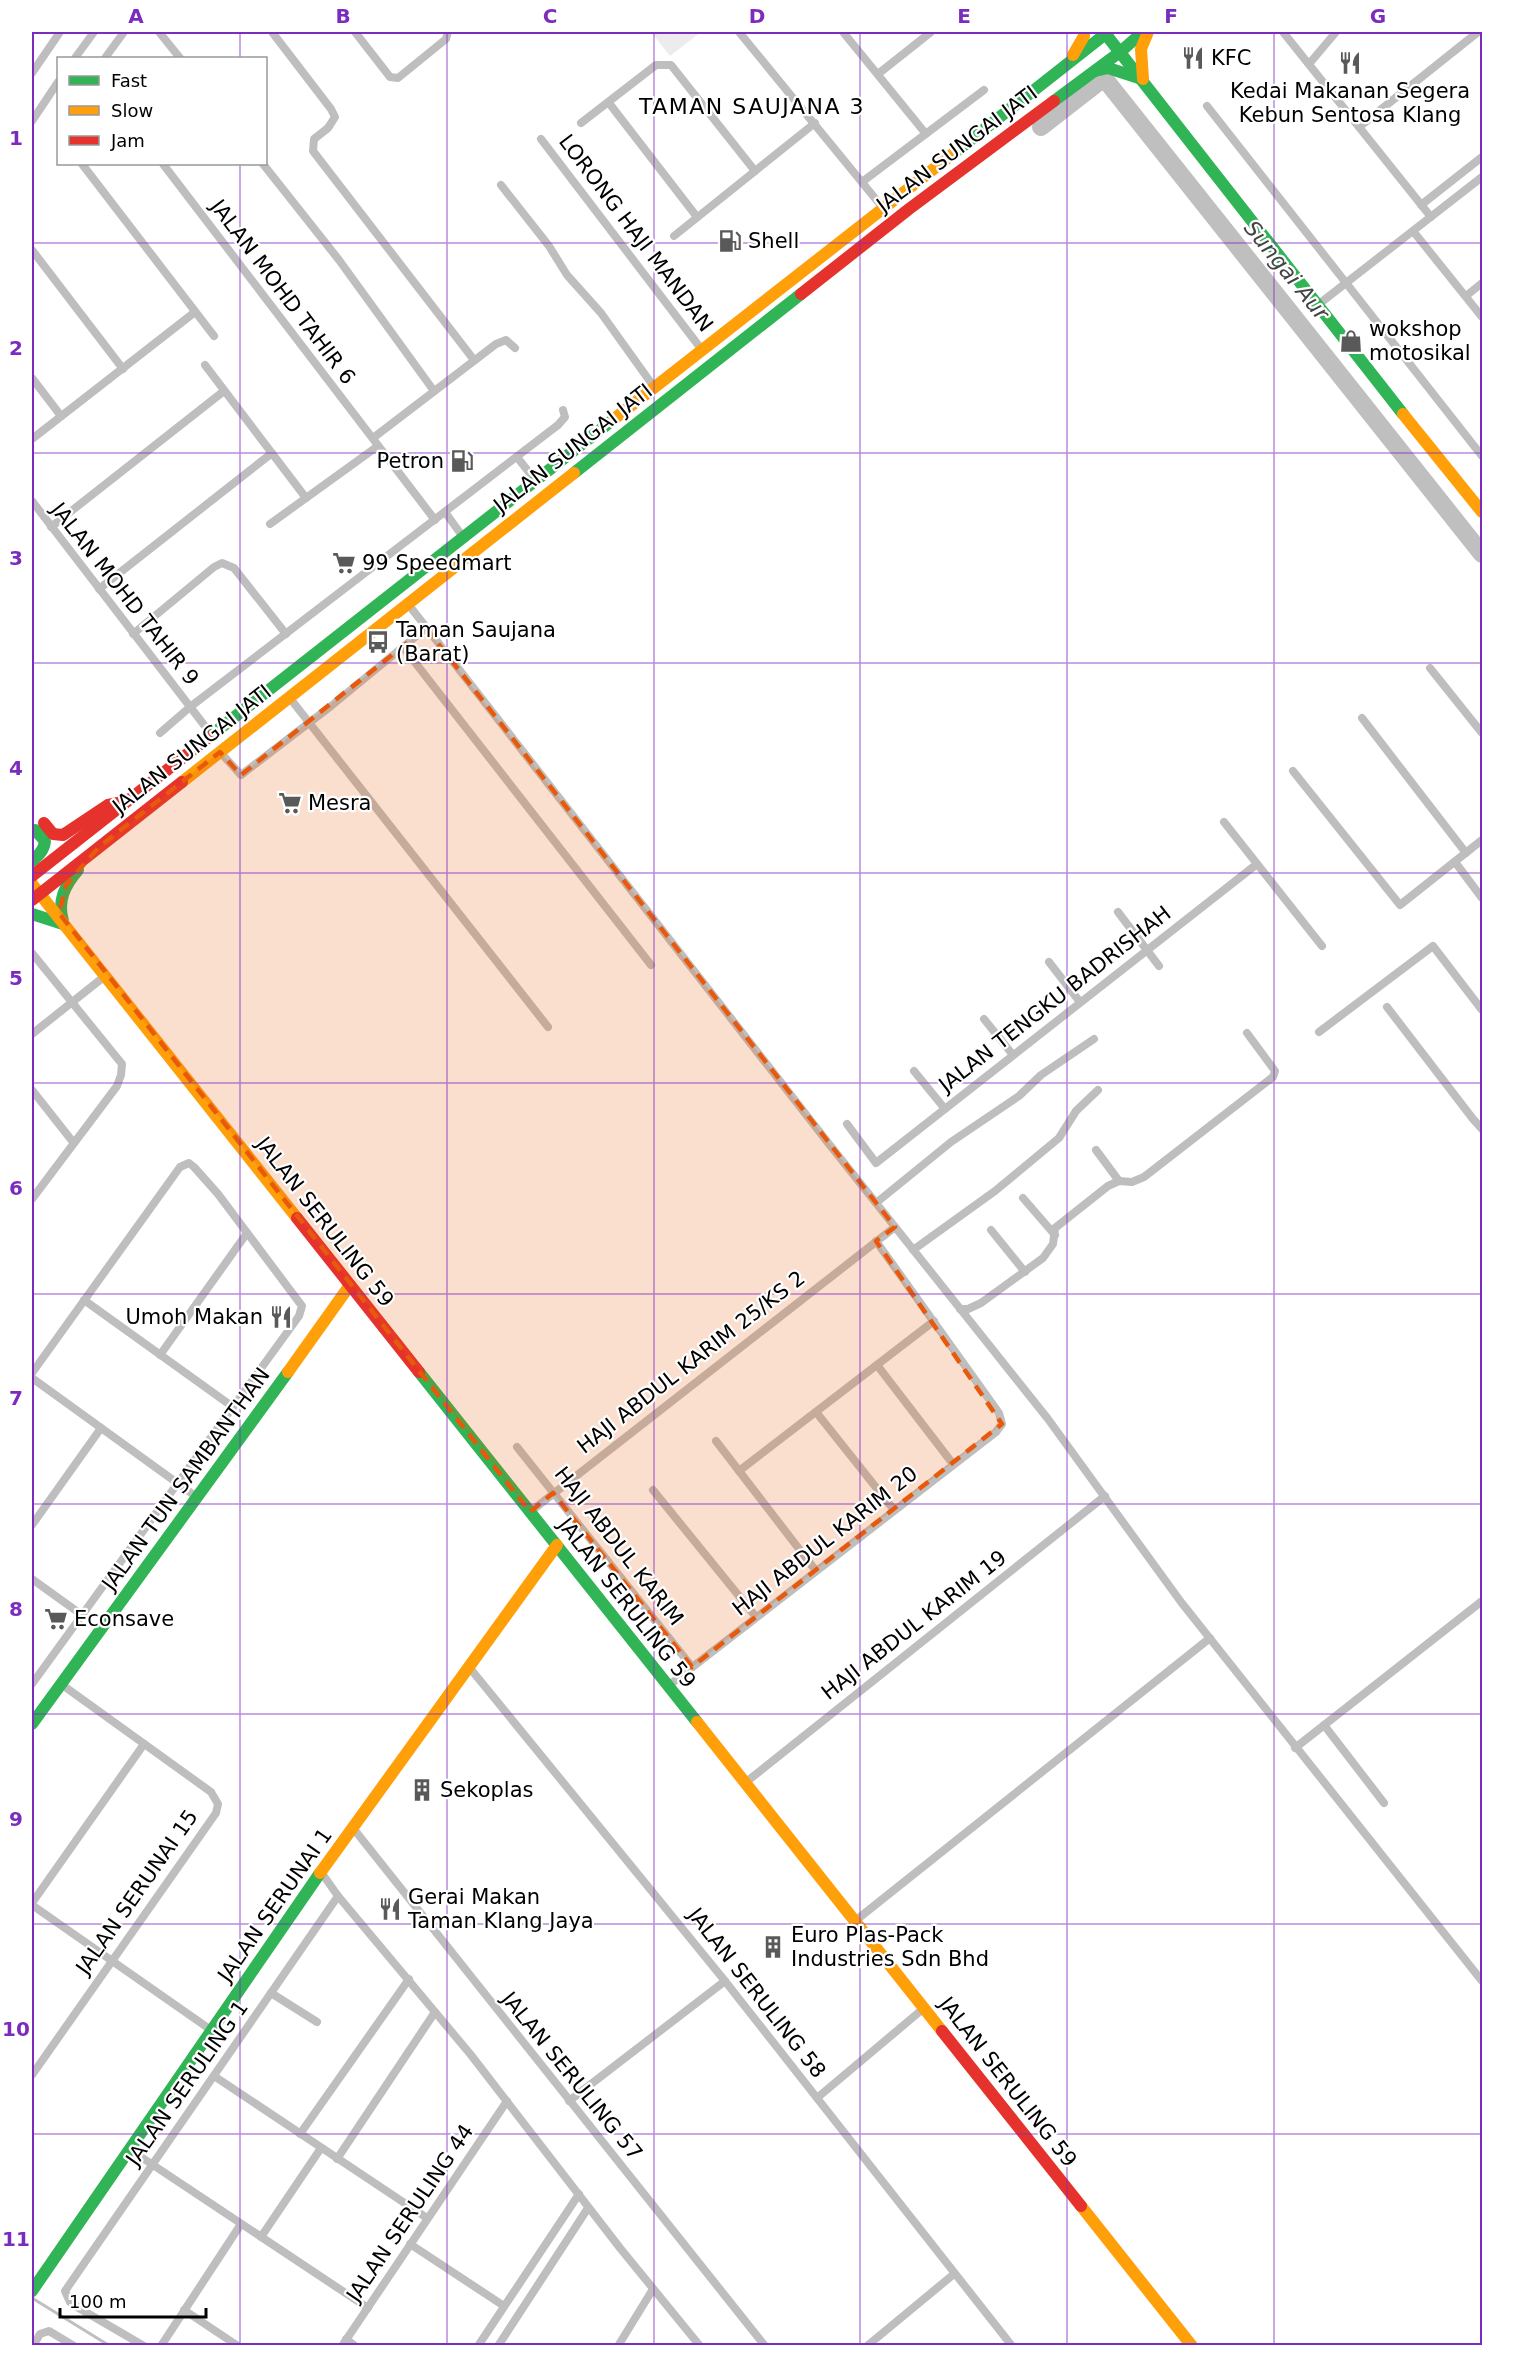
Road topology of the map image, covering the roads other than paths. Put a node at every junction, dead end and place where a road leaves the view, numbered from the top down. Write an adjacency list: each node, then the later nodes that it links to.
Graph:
1 (60, 32): 25 (street)
2 (94, 32): 19 (street)
3 (124, 32): 20 (street)
4 (159, 32): 21 (street)
5 (272, 32): 62 (street)
6 (355, 32): 17 (street)
7 (739, 32): 34 (street)
8 (843, 32): 26 (street)
9 (931, 32): 26 (street)
10 (1084, 32): 22 (main road)
11 (1106, 32): 18 (main road); 22 (main road, JALAN SUNGAI JATI)
12 (1143, 32): 18 (main road, JALAN SUNGAI JATI)
13 (1148, 32): 27 (main road)
14 (1283, 32): 23 (street)
15 (1336, 32): 23 (street)
16 (1478, 32): 35 (street)
17 (447, 35)
18 (1120, 52): 24 (main road, JALAN SUNGAI JATI); 27 (main road)
19 (76, 57)
20 (106, 57)
21 (179, 57)
22 (1070, 62): 47 (main road, JALAN SUNGAI JATI)
23 (1309, 64): 35 (street)
24 (1094, 71): 27 (main road); 86 (main road, JALAN SUNGAI JATI)
25 (32, 73)
26 (878, 74): 36 (street)
27 (1143, 80): 56 (main road)
28 (57, 84): 32 (street)
29 (984, 90): 36 (street)
30 (609, 103): 33 (street); 42 (street); 48 (street)
31 (1207, 106): 53 (street)
32 (32, 121)
33 (581, 123)
34 (815, 123): 42 (street); 44 (street)
35 (1359, 127): 46 (street)
36 (926, 134): 44 (street)
37 (542, 139): 61 (street, LORONG HAJI MANDAN)
38 (1482, 158): 46 (street)
39 (83, 165): 57 (street)
40 (164, 165): 72 (street, JALAN MOHD TAHIR 6)
41 (263, 165): 68 (street)
42 (755, 171): 48 (street)
43 (1482, 177): 49 (street)
44 (862, 182): 47 (street)
45 (501, 185): 66 (street)
46 (1421, 205): 49 (street)
47 (883, 208): 61 (main road, JALAN SUNGAI JATI)
48 (697, 217): 51 (street)
49 (1431, 217): 50 (street)
50 (1413, 231): 53 (street); 55 (street)
51 (674, 236)
52 (32, 250): 64 (street)
53 (1347, 283): 56 (street); 74 (street)
54 (1482, 283): 55 (street)
55 (1466, 296): 58 (street)
56 (1319, 304): 80 (main road)
57 (195, 312): 59 (street); 64 (street)
58 (1482, 317)
59 (214, 336)
60 (515, 348): 62 (street)
61 (702, 350): 66 (main road, JALAN SUNGAI JATI)
62 (474, 360): 68 (street)
63 (205, 365): 67 (street)
64 (123, 369): 70 (street)
65 (32, 378): 70 (street)
66 (654, 387): 76 (main road, JALAN SUNGAI JATI)
67 (224, 391): 73 (street); 83 (street)
68 (434, 391): 72 (street)
69 (563, 410): 75 (street)
70 (61, 416): 71 (street)
71 (32, 439)
72 (375, 442): 77 (street); 81 (street, JALAN MOHD TAHIR 6)
73 (272, 453): 77 (street); 85 (street)
74 (1482, 456)
75 (517, 457): 76 (street); 79 (street)
76 (536, 480): 84 (main road, JALAN SUNGAI JATI)
77 (306, 498): 82 (street)
78 (32, 501): 83 (street, JALAN MOHD TAHIR 9)
79 (445, 512): 81 (street); 84 (street)
80 (1482, 512)
81 (435, 520): 89 (street)
82 (270, 524)
83 (51, 527): 85 (street, JALAN MOHD TAHIR 9)
84 (463, 537): 98 (main road, JALAN SUNGAI JATI)
85 (99, 589): 88 (street, JALAN MOHD TAHIR 9)
86 (408, 604): 87 (street); 92 (main road, JALAN SUNGAI JATI)
87 (426, 628): 90 (street); 144 (street)
88 (133, 634): 89 (street); 93 (street, JALAN MOHD TAHIR 9)
89 (286, 634): 93 (street)
90 (403, 647): 95 (street); 119 (street)
91 (1430, 668): 97 (street)
92 (289, 698): 95 (street); 99 (main road, JALAN SUNGAI JATI)
93 (190, 708): 96 (street); 98 (street, JALAN MOHD TAHIR 9)
94 (1362, 718): 105 (street)
95 (308, 722): 99 (street); 127 (street)
96 (160, 733)
97 (1482, 733)
98 (211, 734): 101 (main road, JALAN SUNGAI JATI)
99 (220, 752): 104 (main road, JALAN SUNGAI JATI)
100 (1293, 771): 107 (street)
101 (126, 801): 106 (main road); 109 (main road, JALAN SUNGAI JATI)
102 (1224, 822): 108 (street)
103 (1482, 840): 105 (street)
104 (99, 847): 110 (main road, JALAN SUNGAI JATI); 114 (main road)
105 (1466, 853): 107 (street)
106 (32, 861)
107 (1455, 862): 111 (street)
108 (1257, 864): 115 (street); 116 (street, JALAN TENGKU BADRISHAH)
109 (32, 876)
110 (34, 893): 114 (main road, JALAN SERULING 59)
111 (1482, 898)
112 (1118, 912): 116 (street)
113 (32, 914): 114 (main road)
114 (64, 925): 121 (main road, JALAN SERULING 59)
115 (1322, 946)
116 (1147, 950): 120 (street); 122 (street, JALAN TENGKU BADRISHAH)
117 (32, 954): 123 (street)
118 (1049, 962): 122 (street)
119 (651, 965)
120 (1159, 966)
121 (105, 976): 123 (street); 152 (main road, JALAN SERULING 59)
122 (1080, 1002): 132 (street, JALAN TENGKU BADRISHAH)
123 (72, 1003): 129 (street); 139 (street)
124 (1387, 1007): 138 (street)
125 (1482, 1010): 128 (street)
126 (984, 1019): 132 (street)
127 (548, 1027)
128 (1319, 1032)
129 (32, 1034)
130 (1247, 1034): 141 (street)
131 (1094, 1040): 144 (street)
132 (1013, 1055): 136 (street, JALAN TENGKU BADRISHAH)
133 (914, 1071): 136 (street)
134 (32, 1090): 139 (street)
135 (1098, 1090): 150 (street)
136 (945, 1108): 137 (street, JALAN TENGKU BADRISHAH)
137 (847, 1124)
138 (1482, 1129)
139 (73, 1142): 142 (street)
140 (1096, 1150): 141 (street)
141 (1119, 1181): 148 (street)
142 (33, 1195)
143 (1023, 1198): 148 (street)
144 (876, 1203): 145 (street)
145 (894, 1227): 149 (street, HAJI ABDUL KARIM 25/KS 2); 150 (street)
146 (991, 1230): 151 (street)
147 (248, 1233): 153 (street); 156 (street); 160 (street)
148 (1055, 1235): 151 (street)
149 (876, 1241): 155 (street); 169 (street, HAJI ABDUL KARIM 25/KS 2)
150 (913, 1250): 154 (street)
151 (1025, 1272): 154 (street)
152 (350, 1285): 167 (main road, JALAN TUN SAMBANTHAN); 172 (main road, JALAN SERULING 59)
153 (84, 1300): 156 (street); 158 (street)
154 (960, 1309): 170 (street)
155 (934, 1321): 157 (street); 165 (street, HAJI ABDUL KARIM 20)
156 (160, 1355): 160 (street)
157 (877, 1365): 161 (street); 165 (street)
158 (32, 1373)
159 (32, 1378): 162 (street)
160 (233, 1407): 167 (street)
161 (816, 1412): 166 (street); 171 (street)
162 (101, 1428): 167 (street); 173 (street)
163 (716, 1442): 166 (street)
164 (517, 1447): 169 (street, HAJI ABDUL KARIM)
165 (953, 1464): 171 (street, HAJI ABDUL KARIM 20)
166 (739, 1471): 175 (street)
167 (187, 1490): 178 (street); 184 (main road, JALAN TUN SAMBANTHAN)
168 (653, 1490): 179 (street)
169 (553, 1493): 172 (street, HAJI ABDUL KARIM 25/KS 2); 182 (street, HAJI ABDUL KARIM)
170 (1105, 1496): 180 (street); 190 (street, HAJI ABDUL KARIM 19)
171 (894, 1510): 175 (street, HAJI ABDUL KARIM 20)
172 (530, 1512): 174 (main road, JALAN SERULING 59)
173 (32, 1525)
174 (557, 1545): 181 (main road, JALAN SERUNAI 1); 185 (main road, JALAN SERULING 59)
175 (816, 1571): 179 (street, HAJI ABDUL KARIM 20)
176 (32, 1579): 178 (street)
177 (1482, 1602): 187 (street)
178 (82, 1615): 183 (street)
179 (756, 1617): 182 (street, HAJI ABDUL KARIM 20)
180 (1210, 1638): 189 (street); 196 (street)
181 (469, 1667): 192 (main road, JALAN SERUNAI 1); 199 (street, JALAN SERULING 58)
182 (692, 1667): 185 (street, HAJI ABDUL KARIM 20)
183 (32, 1684)
184 (61, 1684): 186 (main road, JALAN TUN SAMBANTHAN); 188 (street, JALAN SERUNAI 15)
185 (668, 1686): 190 (main road, JALAN SERULING 59)
186 (32, 1724)
187 (1324, 1725): 189 (street); 191 (street)
188 (144, 1744): 195 (street); 197 (street, JALAN SERUNAI 15)
189 (1295, 1748): 200 (street)
190 (745, 1782): 196 (main road, JALAN SERULING 59)
191 (1384, 1803)
192 (353, 1828): 193 (main road, JALAN SERUNAI 1); 210 (street, JALAN SERULING 57)
193 (321, 1872): 194 (street); 205 (main road, JALAN SERUNAI 1)
194 (338, 1896): 198 (street); 201 (street, JALAN SERULING 1)
195 (32, 1904): 197 (street)
196 (855, 1921): 202 (main road, JALAN SERULING 59)
197 (111, 1959): 205 (street); 206 (street, JALAN SERUNAI 15)
198 (409, 1979): 203 (street); 211 (street)
199 (726, 1981): 208 (street, JALAN SERULING 58); 210 (street)
200 (1482, 1981)
201 (272, 1993): 204 (street); 207 (street, JALAN SERULING 1)
202 (924, 2008): 208 (street); 242 (main road, JALAN SERULING 59)
203 (435, 2012): 209 (street); 214 (street)
204 (317, 2022)
205 (211, 2030): 213 (main road, JALAN SERUNAI 1)
206 (32, 2075)
207 (214, 2076): 211 (street); 215 (street, JALAN SERULING 1)
208 (817, 2098): 222 (street, JALAN SERULING 58)
209 (507, 2101): 216 (street); 218 (street, JALAN SERULING 44)
210 (569, 2101): 239 (street, JALAN SERULING 57)
211 (300, 2134): 212 (street)
212 (321, 2148): 214 (street); 220 (street)
213 (129, 2149): 215 (street); 223 (main road, JALAN SERUNAI 1)
214 (337, 2159): 218 (street)
215 (153, 2164): 219 (street); 232 (street, JALAN SERULING 1)
216 (579, 2194): 217 (street); 225 (street)
217 (588, 2208): 224 (street); 236 (street)
218 (427, 2218): 221 (street, JALAN SERULING 44)
219 (241, 2224): 220 (street); 227 (street)
220 (261, 2237): 226 (street)
221 (410, 2244): 225 (street); 226 (street, JALAN SERULING 44)
222 (954, 2274): 240 (street); 241 (street, JALAN SERULING 58)
223 (34, 2283)
224 (653, 2289): 237 (street); 238 (street)
225 (504, 2306): 235 (street)
226 (368, 2308): 228 (street, JALAN SERULING 44)
227 (184, 2310): 229 (street); 233 (street)
228 (344, 2342): 234 (street)
229 (162, 2344)
230 (33, 2346): 231 (street)
231 (74, 2346)
232 (144, 2346)
233 (237, 2346)
234 (356, 2346)
235 (478, 2346)
236 (498, 2346)
237 (618, 2346)
238 (700, 2346)
239 (765, 2346)
240 (867, 2346)
241 (1012, 2346)
242 (1192, 2346)

